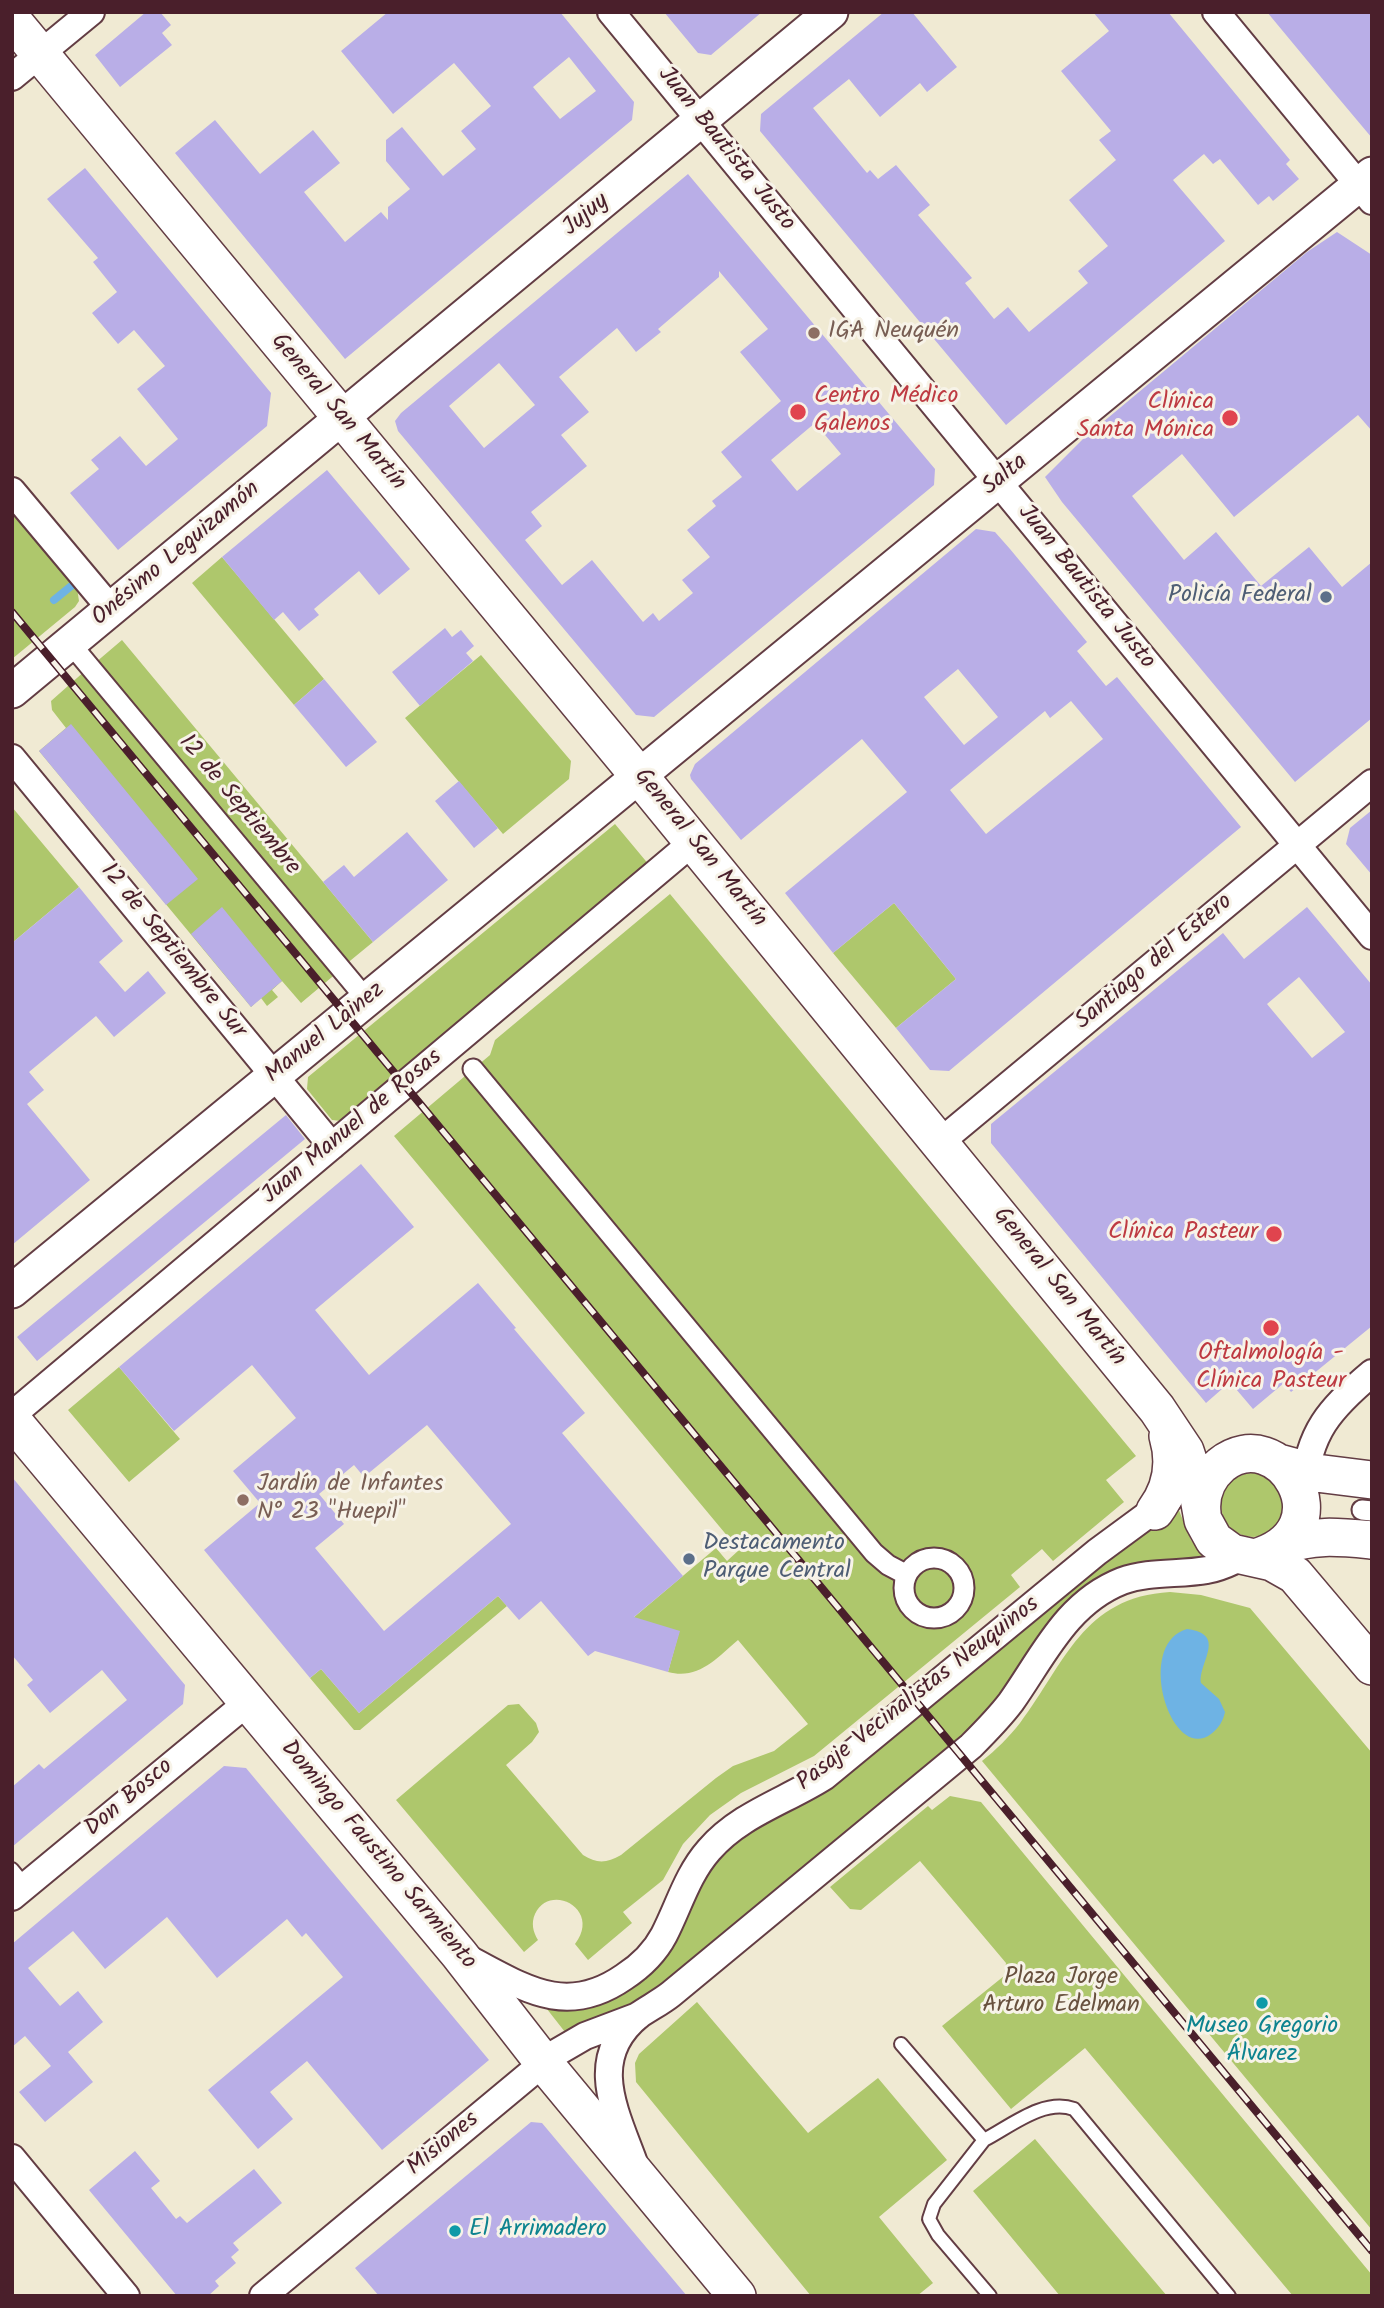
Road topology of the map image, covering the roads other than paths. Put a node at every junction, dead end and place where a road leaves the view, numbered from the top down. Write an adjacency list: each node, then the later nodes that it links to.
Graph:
1 (90, 12): 6 (street)
2 (611, 12): 8 (street, Juan Bautista Justo)
3 (831, 12): 8 (street, Jujuy)
4 (1216, 12): 9 (street)
5 (12, 20): 6 (main road, General San Martín)
6 (40, 53): 7 (street); 10 (main road, General San Martín)
7 (12, 77)
8 (701, 121): 10 (street, Jujuy); 11 (street, Juan Bautista Justo)
9 (1367, 187): 11 (street, Salta)
10 (342, 419): 13 (street, Onésimo Leguizamón); 17 (main road, General San Martín)
11 (998, 482): 17 (street, Salta); 20 (street, Juan Bautista Justo)
12 (12, 491): 13 (street)
13 (111, 609): 14 (street, Onésimo Leguizamón)
14 (70, 643): 15 (street, Onésimo Leguizamón); 22 (street, 12 de Septiembre)
15 (12, 691)
16 (12, 758): 24 (street, 12 de Septiembre Sur)
17 (640, 777): 19 (main road, General San Martín); 22 (street, Manuel Lainez)
18 (1372, 783): 20 (street, Santiago del Estero)
19 (693, 842): 25 (main road, General San Martín); 26 (street, Juan Manuel de Rosas)
20 (1297, 845): 21 (street, Juan Bautista Justo); 25 (street, Santiago del Estero)
21 (1372, 936)
22 (368, 1000): 24 (street, Manuel Lainez)
23 (473, 1069): 36 (street)
24 (274, 1077): 26 (street, 12 de Septiembre Sur); 27 (street, Manuel Lainez)
25 (939, 1143): 29 (main road, General San Martín)
26 (332, 1146): 30 (street, Juan Manuel de Rosas)
27 (12, 1291)
28 (1372, 1373): 31 (street)
29 (1157, 1409): 32 (main road, General San Martín); 34 (main road)
30 (12, 1417): 38 (main road, Domingo Faustino Sarmiento)
31 (1292, 1466): 32 (main road); 33 (main road); 35 (main road)
32 (1210, 1470): 34 (street, Pasaje Vecinalistas Neuquinos); 35 (main road)
33 (1366, 1510): 35 (main road)
34 (1155, 1511): 40 (street, Pasaje Vecinalistas Neuquinos)
35 (1259, 1554): 37 (main road); 41 (street, Pasaje Vecinalistas Neuquinos)
36 (907, 1575)
37 (1372, 1666)
38 (248, 1702): 39 (street, Don Bosco); 40 (main road, Domingo Faustino Sarmiento)
39 (17, 1884)
40 (459, 1954): 43 (main road, Domingo Faustino Sarmiento)
41 (639, 2016): 43 (street, Misiones); 46 (street, Pasaje Vecinalistas Neuquinos)
42 (901, 2044): 44 (lane)
43 (543, 2062): 46 (main road, Domingo Faustino Sarmiento); 48 (street, Misiones)
44 (984, 2140): 50 (lane); 51 (lane)
45 (12, 2158): 47 (street)
46 (640, 2179): 49 (main road, Domingo Faustino Sarmiento)
47 (126, 2296)
48 (263, 2296)
49 (737, 2296)
50 (990, 2296)
51 (1229, 2296)

